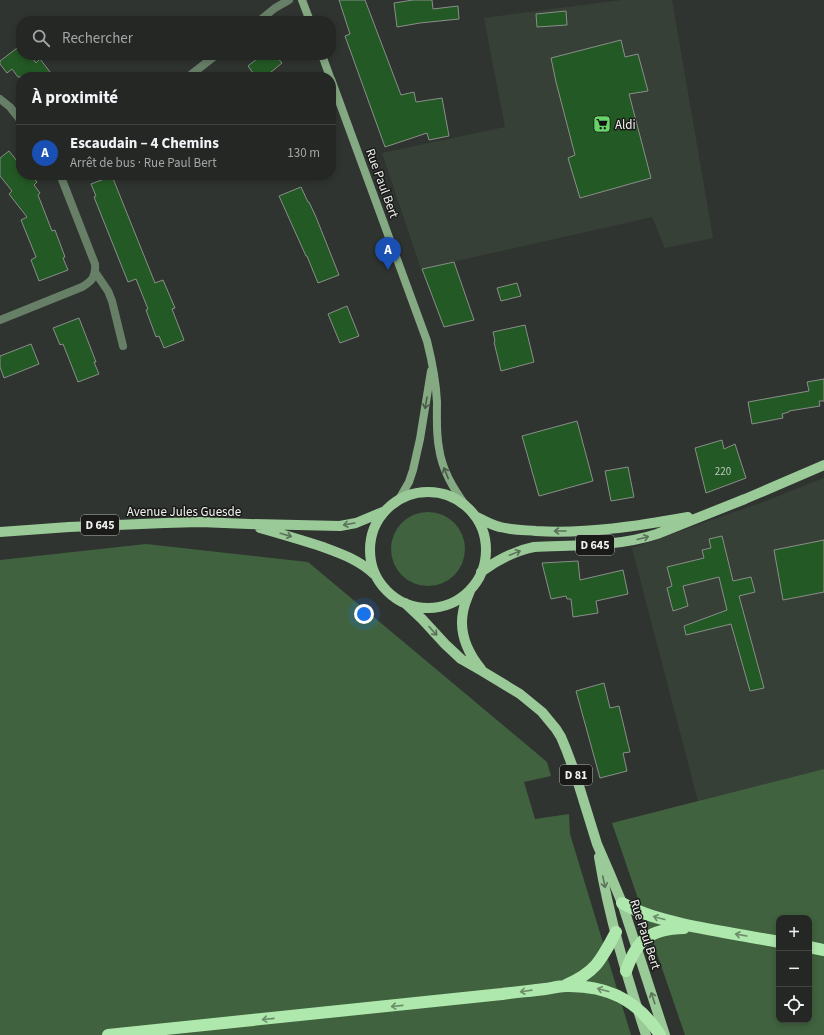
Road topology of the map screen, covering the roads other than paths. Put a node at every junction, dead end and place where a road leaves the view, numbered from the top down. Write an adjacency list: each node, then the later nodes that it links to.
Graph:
1 (289, 0): 3 (street)
2 (302, 0): 4 (street)
3 (265, 16)
4 (308, 16)
5 (210, 60): 7 (street)
6 (324, 60): 8 (street, Rue Paul Bert)
7 (194, 72)
8 (329, 72)
9 (336, 92): 16 (street, Rue Paul Bert)
10 (0, 99): 11 (street)
11 (16, 115)
12 (64, 180): 13 (street)
13 (96, 272): 14 (street); 15 (street)
14 (0, 320)
15 (124, 346)
16 (432, 364): 18 (street, Rue Paul Bert, one-way to 18); 19 (street, Rue Paul Bert, one-way to 16)
17 (824, 465): 21 (main road, D 645)
18 (398, 501): 19 (main road); 20 (main road)
19 (466, 506): 22 (main road)
20 (385, 511): 23 (main road, Avenue Jules Guesde / D 645, one-way to 23); 26 (main road)
21 (710, 513): 22 (main road, D 645, one-way to 22); 25 (main road, D 645, one-way to 21)
22 (475, 516): 25 (main road)
23 (249, 524): 24 (main road, Avenue Jules Guesde / D 645); 26 (main road, Avenue Jules Guesde / D 645, one-way to 26)
24 (0, 532)
25 (481, 572): 27 (main road)
26 (376, 576): 28 (main road)
27 (470, 589): 28 (main road); 29 (main road, Rue Paul Bert / D 81)
28 (405, 603): 29 (main road, Rue Paul Bert / D 81, one-way to 29)
29 (482, 671): 30 (main road, Rue Paul Bert / D 81)
30 (597, 844): 31 (main road, Rue Paul Bert / D 81); 33 (main road, Rue Paul Bert / D 81, one-way to 33)
31 (622, 903): 32 (highway, one-way to 31); 35 (main road, Rue Paul Bert / D 81)
32 (697, 927): 34 (highway, one-way to 32); 35 (highway)
33 (616, 932): 38 (main road, Rue Paul Bert / D 81); 39 (highway)
34 (776, 941)
35 (636, 947): 38 (highway); 44 (main road, Rue Paul Bert / D 81, one-way to 35)
36 (812, 948): 37 (highway)
37 (824, 950)
38 (626, 971): 40 (main road, Rue Paul Bert / D 81)
39 (565, 986): 40 (highway, one-way to 39); 41 (highway, one-way to 41)
40 (637, 1008): 42 (main road, Rue Paul Bert / D 81); 43 (highway)
41 (108, 1035)
42 (646, 1035)
43 (660, 1035)
44 (665, 1035)

